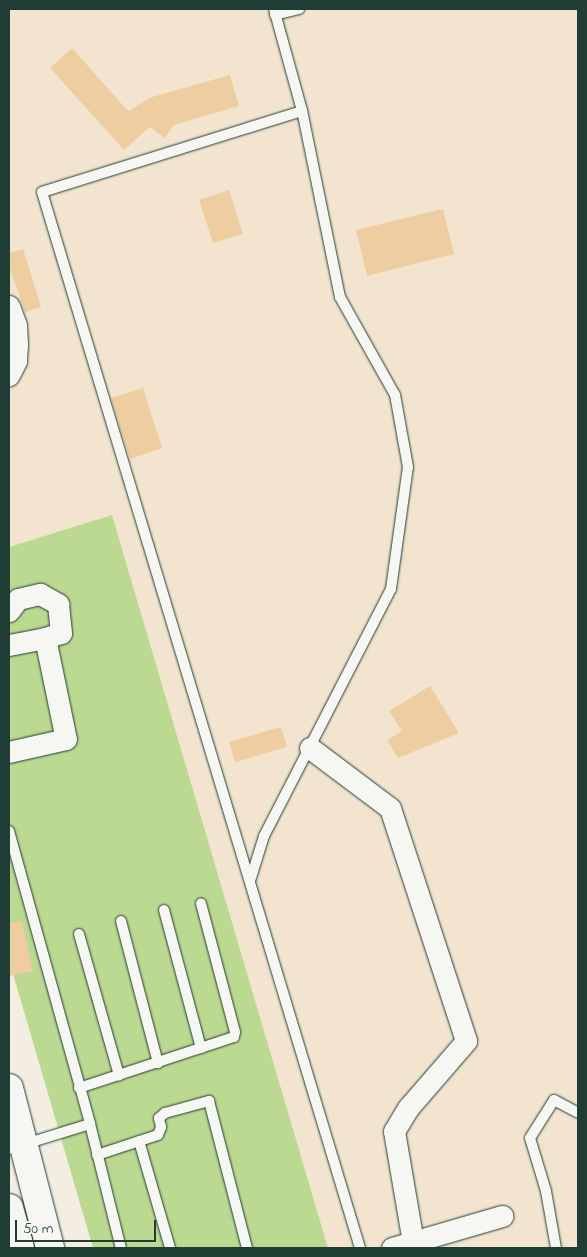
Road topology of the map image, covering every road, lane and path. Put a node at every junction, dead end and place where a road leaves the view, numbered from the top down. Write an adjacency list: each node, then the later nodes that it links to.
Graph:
1 (299, 9): 2 (lane)
2 (274, 12): 3 (lane)
3 (302, 112): 9 (lane); 12 (lane)
4 (9, 306): 5 (street)
5 (9, 376)
6 (9, 611): 7 (street)
7 (45, 638): 8 (street); 10 (street)
8 (9, 645)
9 (310, 748): 12 (lane); 29 (street)
10 (9, 752)
11 (9, 831): 21 (lane)
12 (250, 882): 35 (lane)
13 (200, 903): 17 (lane)
14 (164, 910): 17 (lane)
15 (121, 921): 18 (lane)
16 (80, 934): 19 (lane)
17 (201, 1048): 18 (lane)
18 (158, 1062): 19 (lane)
19 (119, 1075): 21 (lane)
20 (9, 1088): 25 (main road)
21 (79, 1088): 23 (lane)
22 (578, 1113): 37 (lane)
23 (90, 1124): 25 (lane); 26 (lane)
24 (139, 1141): 26 (lane); 33 (lane); 34 (lane)
25 (16, 1147): 31 (main road)
26 (97, 1155): 32 (lane)
27 (9, 1208): 30 (main road)
28 (502, 1216): 29 (street)
29 (413, 1242): 36 (street)
30 (20, 1248)
31 (50, 1248)
32 (121, 1248)
33 (170, 1248)
34 (247, 1248)
35 (360, 1248)
36 (392, 1248)
37 (556, 1248)

